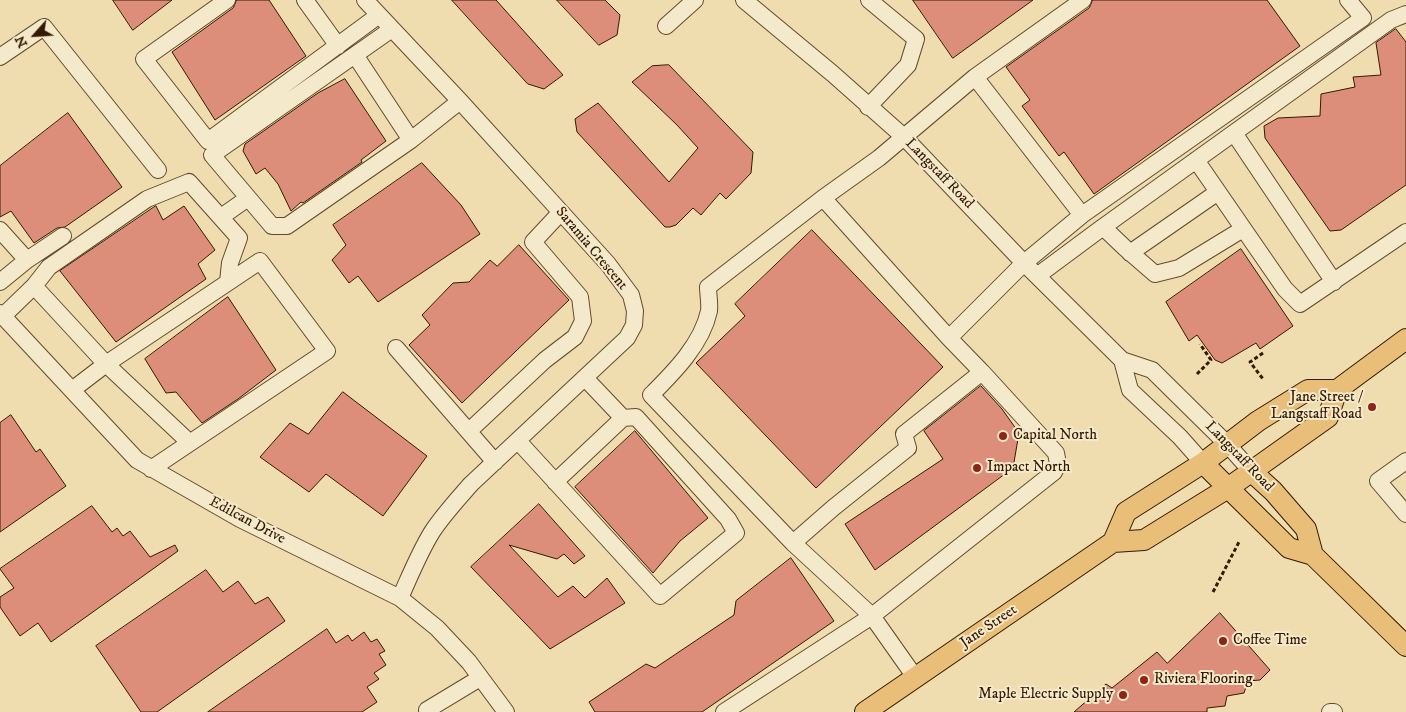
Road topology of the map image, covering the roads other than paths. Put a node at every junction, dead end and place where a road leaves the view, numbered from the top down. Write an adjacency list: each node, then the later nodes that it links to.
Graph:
1 (227, 0): 13 (street)
2 (305, 0): 13 (street)
3 (365, 0): 10 (street, Saramia Crescent)
4 (695, 0): 11 (street)
5 (744, 0): 18 (street, Langstaff Road)
6 (869, 0): 18 (street)
7 (1083, 0): 16 (street)
8 (1348, 0): 28 (street)
9 (1406, 14): 19 (street)
10 (379, 16): 12 (street, Saramia Crescent); 13 (street)
11 (666, 26)
12 (392, 29): 14 (street); 17 (street, Saramia Crescent)
13 (338, 46)
14 (355, 55): 21 (street); 25 (street)
15 (0, 56): 23 (street)
16 (975, 77): 20 (street); 28 (street)
17 (460, 101): 21 (street); 27 (street, Saramia Crescent)
18 (868, 107): 20 (street, Langstaff Road)
19 (1234, 133): 22 (street); 41 (street)
20 (904, 137): 26 (street); 37 (street, Langstaff Road)
21 (411, 140): 25 (street)
22 (1196, 160): 24 (street); 30 (street)
23 (158, 170)
24 (1218, 192): 31 (street); 35 (street)
25 (248, 198): 29 (street)
26 (823, 198): 44 (street); 67 (street)
27 (561, 212): 50 (street, Saramia Crescent); 54 (street)
28 (1082, 215): 37 (street)
29 (220, 217): 40 (street); 42 (street)
30 (1103, 227): 35 (street); 38 (street)
31 (1244, 229): 35 (street); 41 (street)
32 (0, 230): 36 (street)
33 (1406, 232): 41 (street)
34 (62, 236): 36 (street)
35 (1130, 253)
36 (27, 260): 39 (street)
37 (1024, 263): 38 (street, Langstaff Road); 44 (street)
38 (1038, 276): 47 (street, Langstaff Road)
39 (0, 282)
40 (228, 282): 48 (street); 56 (street)
41 (1334, 282)
42 (34, 286): 43 (street); 48 (street)
43 (1, 315): 51 (street, Edilcan Drive)
44 (949, 338): 49 (street)
45 (1406, 340): 52 (main road)
46 (396, 348): 54 (street)
47 (1122, 360): 57 (street, Langstaff Road); 60 (street, Langstaff Road)
48 (106, 364): 51 (street); 56 (street)
49 (982, 372): 67 (street); 70 (street)
50 (585, 378): 53 (street); 55 (street, Saramia Crescent)
51 (72, 390): 61 (street, Edilcan Drive)
52 (1337, 390): 57 (main road); 62 (main road)
53 (623, 418): 63 (street); 63 (street)
54 (469, 431): 59 (street)
55 (518, 441): 59 (street, Saramia Crescent); 63 (street)
56 (189, 442): 61 (street)
57 (1228, 444): 60 (main road); 62 (street, Langstaff Road)
58 (1406, 461): 65 (street)
59 (495, 462): 69 (street, Saramia Crescent)
60 (1203, 463): 64 (main road, Langstaff Road); 66 (main road)
61 (151, 469): 69 (street, Edilcan Drive)
62 (1252, 472): 64 (main road); 68 (main road, Langstaff Road)
63 (555, 482)
64 (1228, 488): 66 (main road); 68 (main road, Langstaff Road)
65 (1406, 514)
66 (1113, 542): 72 (main road, Jane Street)
67 (793, 543): 70 (street)
68 (1313, 555): 71 (main road, Langstaff Road)
69 (400, 598): 73 (street, Edilcan Drive)
70 (872, 616): 72 (street); 76 (street)
71 (1405, 643)
72 (915, 677): 77 (main road, Jane Street)
73 (480, 678): 74 (street); 75 (street, Edilcan Drive)
74 (427, 711)
75 (506, 712)
76 (724, 712)
77 (865, 712)
78 (1330, 712): 79 (street)
79 (1334, 712)

